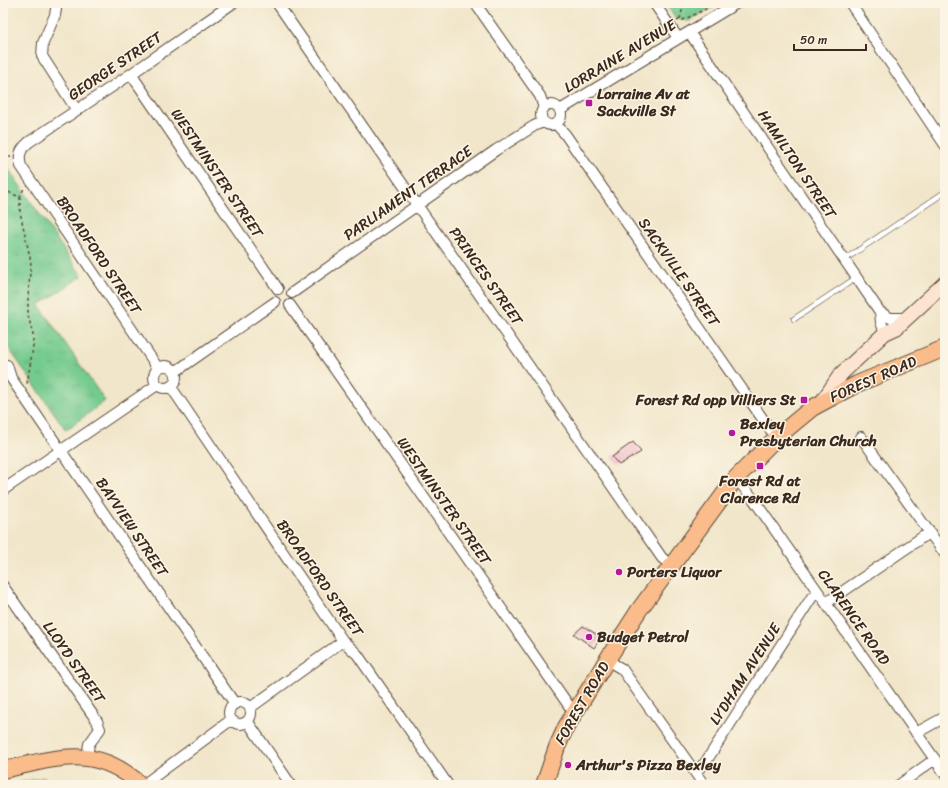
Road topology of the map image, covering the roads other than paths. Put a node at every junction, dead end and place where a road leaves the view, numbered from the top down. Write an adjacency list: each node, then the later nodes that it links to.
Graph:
1 (57, 3): 12 (street)
2 (233, 3): 10 (street, GEORGE STREET)
3 (277, 3): 19 (street, PRINCES STREET)
4 (475, 3): 11 (street)
5 (654, 3): 9 (street)
6 (736, 3): 8 (street, LORRAINE AVENUE)
7 (850, 3): 16 (street)
8 (689, 32): 9 (street, LORRAINE AVENUE); 20 (street, HAMILTON STREET)
9 (678, 38): 13 (street, LORRAINE AVENUE)
10 (131, 74): 12 (street, GEORGE STREET); 23 (street, WESTMINSTER STREET)
11 (544, 108): 13 (street); 14 (street)
12 (76, 109): 17 (street, GEORGE STREET)
13 (560, 110): 15 (street)
14 (543, 122): 15 (street); 19 (street, PARLIAMENT TERRACE)
15 (556, 124): 38 (street, SACKVILLE STREET)
16 (945, 145)
17 (19, 157): 33 (street, BROADFORD STREET)
18 (945, 192): 20 (lane)
19 (418, 204): 24 (street, PARLIAMENT TERRACE); 45 (street, PRINCES STREET)
20 (844, 260): 21 (street, HAMILTON STREET)
21 (856, 278): 27 (street, HAMILTON STREET); 29 (lane)
22 (945, 283): 28 (street)
23 (278, 289): 24 (street); 25 (street)
24 (292, 293): 26 (street)
25 (275, 302): 26 (street); 34 (street)
26 (290, 305): 53 (street, WESTMINSTER STREET)
27 (880, 312): 28 (street); 30 (street, HAMILTON STREET)
28 (906, 318): 30 (street)
29 (794, 319)
30 (885, 333): 37 (street)
31 (945, 348): 37 (main road, FOREST ROAD)
32 (6, 365): 40 (street, BAYVIEW STREET)
33 (158, 368): 34 (street); 35 (street)
34 (175, 372): 36 (street)
35 (157, 385): 36 (street); 40 (street)
36 (172, 387): 49 (street, BROADFORD STREET)
37 (822, 402): 38 (main road, FOREST ROAD)
38 (777, 437): 41 (main road, FOREST ROAD)
39 (861, 438): 43 (street)
40 (61, 450): 42 (street); 51 (street, BAYVIEW STREET)
41 (736, 478): 45 (main road, FOREST ROAD); 47 (street, CLARENCE ROAD)
42 (3, 490)
43 (930, 532): 44 (street); 48 (street)
44 (945, 554)
45 (672, 565): 50 (main road, FOREST ROAD)
46 (3, 586): 58 (street, LLOYD STREET)
47 (818, 592): 48 (street, CLARENCE ROAD); 61 (street, LYDHAM AVENUE)
48 (826, 603): 57 (street, CLARENCE ROAD)
49 (343, 641): 52 (street); 65 (street, BROADFORD STREET)
50 (607, 660): 53 (main road, FOREST ROAD); 61 (street)
51 (235, 704): 52 (street); 55 (street)
52 (250, 708): 56 (street)
53 (574, 713): 66 (main road, FOREST ROAD)
54 (945, 717): 57 (street)
55 (231, 720): 56 (street); 63 (street)
56 (248, 722): 64 (street)
57 (916, 734): 59 (street, CLARENCE ROAD)
58 (86, 757): 60 (main road); 63 (main road)
59 (935, 759): 62 (street, CLARENCE ROAD); 68 (street)
60 (3, 770)
61 (695, 772): 67 (street)
62 (945, 774)
63 (142, 785)
64 (291, 785)
65 (448, 785)
66 (544, 785)
67 (704, 785)
68 (900, 785)

